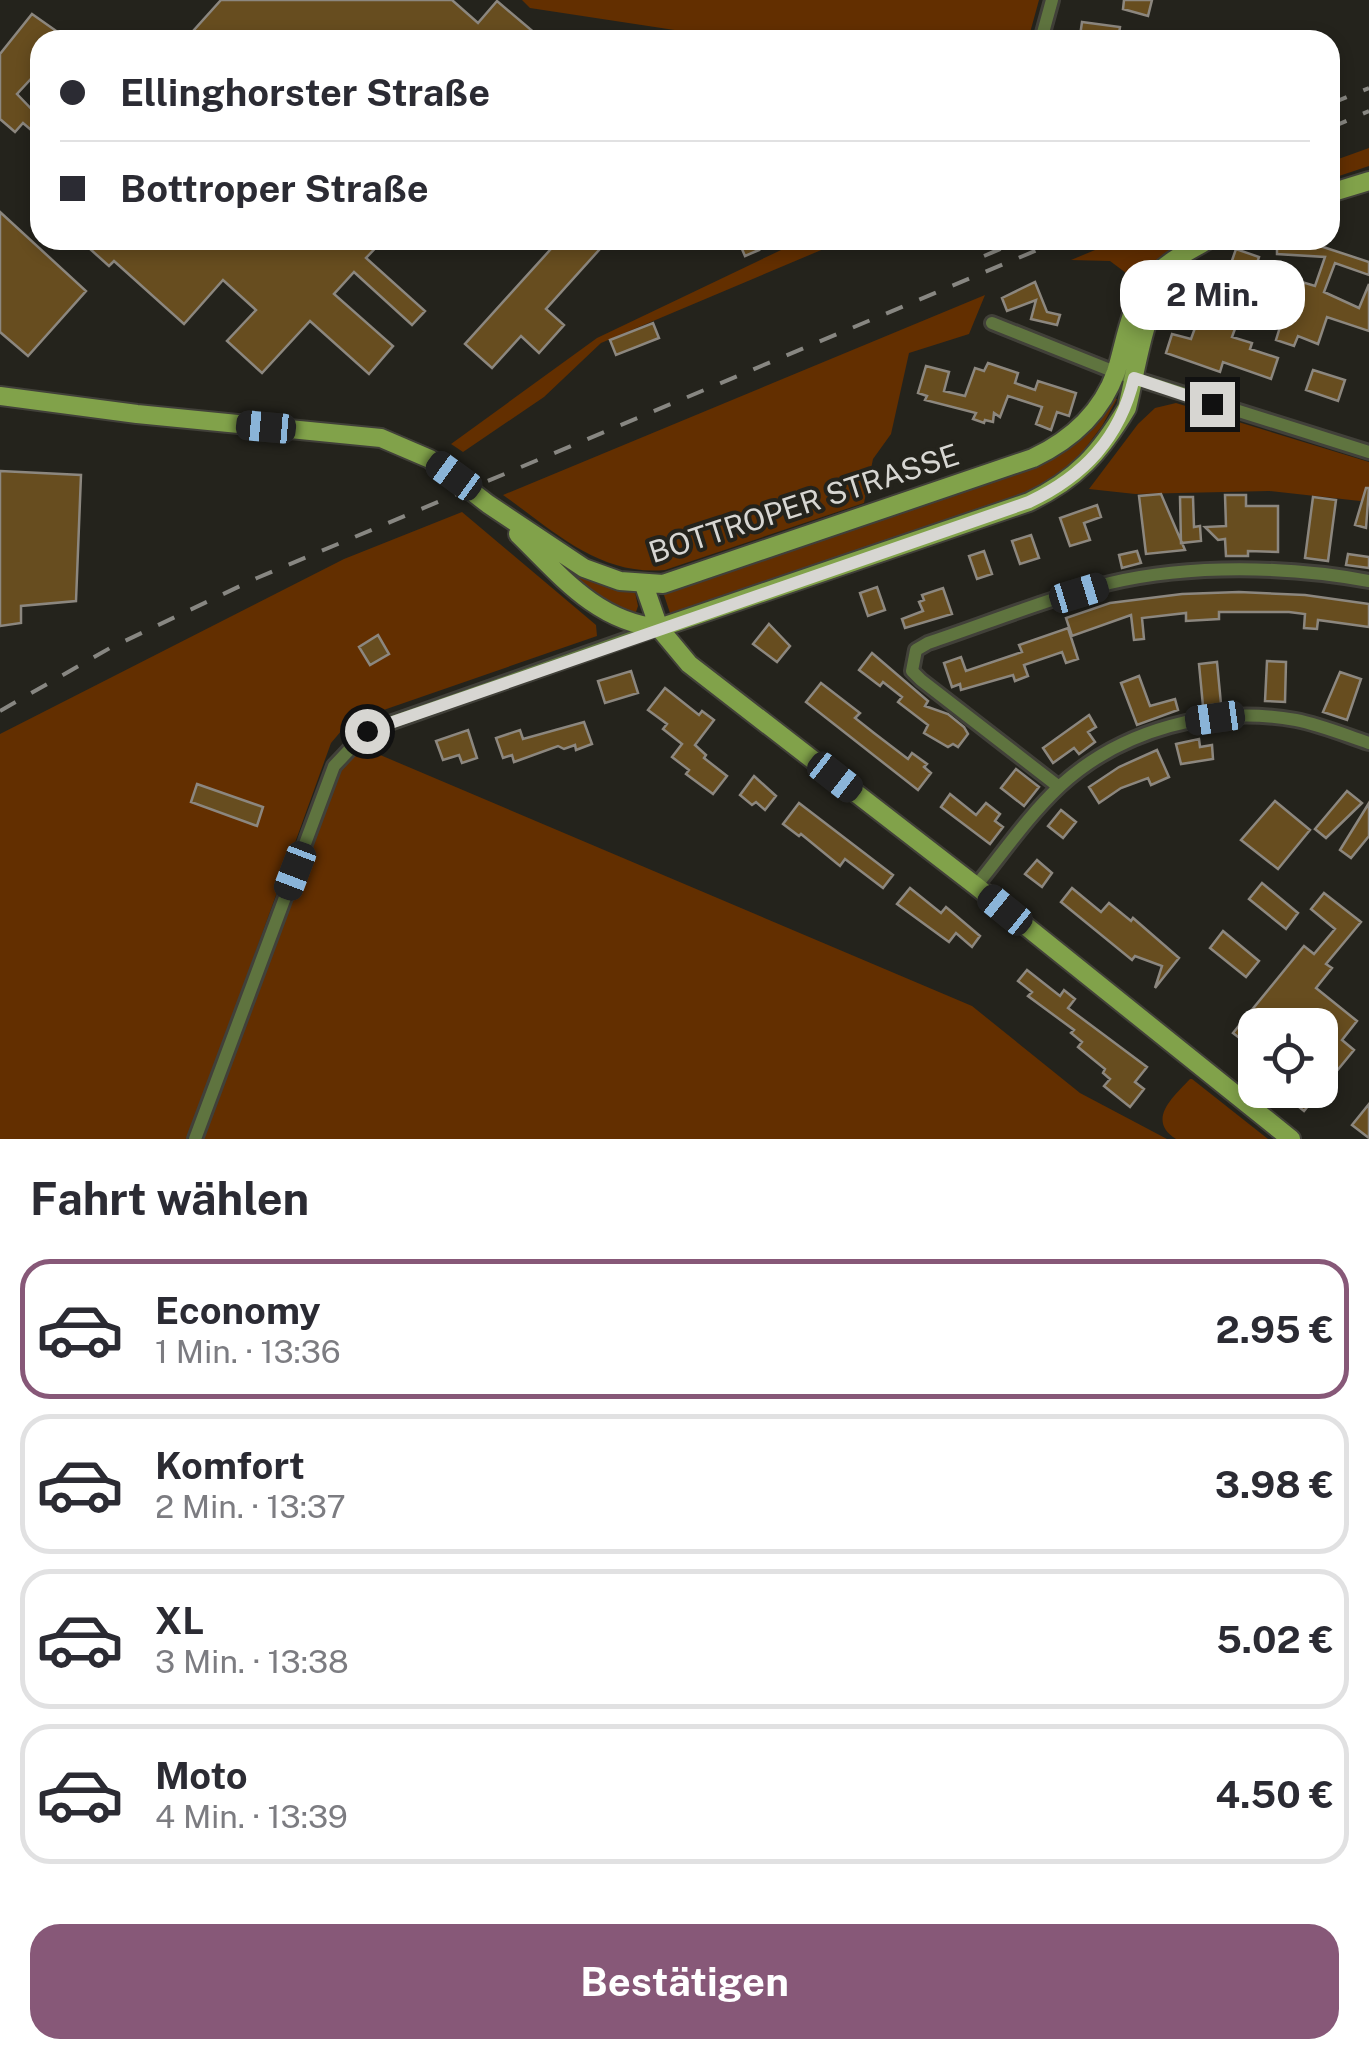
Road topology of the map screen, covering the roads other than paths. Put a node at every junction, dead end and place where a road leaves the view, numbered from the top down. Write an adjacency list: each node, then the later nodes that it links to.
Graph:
1 (1052, 0): 2 (street)
2 (1044, 30)
3 (1369, 181): 4 (main road)
4 (1340, 190)
5 (1192, 250): 6 (main road, BOTTROPER STRASSE)
6 (1183, 256): 8 (main road, BOTTROPER STRASSE); 9 (main road)
7 (992, 323): 8 (street)
8 (1116, 372): 9 (street); 14 (main road, BOTTROPER STRASSE)
9 (1134, 378): 11 (street); 15 (main road)
10 (0, 396): 12 (main road, BOTTROPER STRASSE)
11 (1369, 452)
12 (488, 504): 14 (main road, BOTTROPER STRASSE); 15 (main road, BOTTROPER STRASSE)
13 (1369, 582): 17 (street)
14 (644, 585): 15 (main road)
15 (659, 628): 18 (main road); 19 (street)
16 (1369, 743): 17 (street)
17 (1059, 787): 18 (street)
18 (976, 886): 20 (main road)
19 (195, 1139)
20 (1291, 1139)

